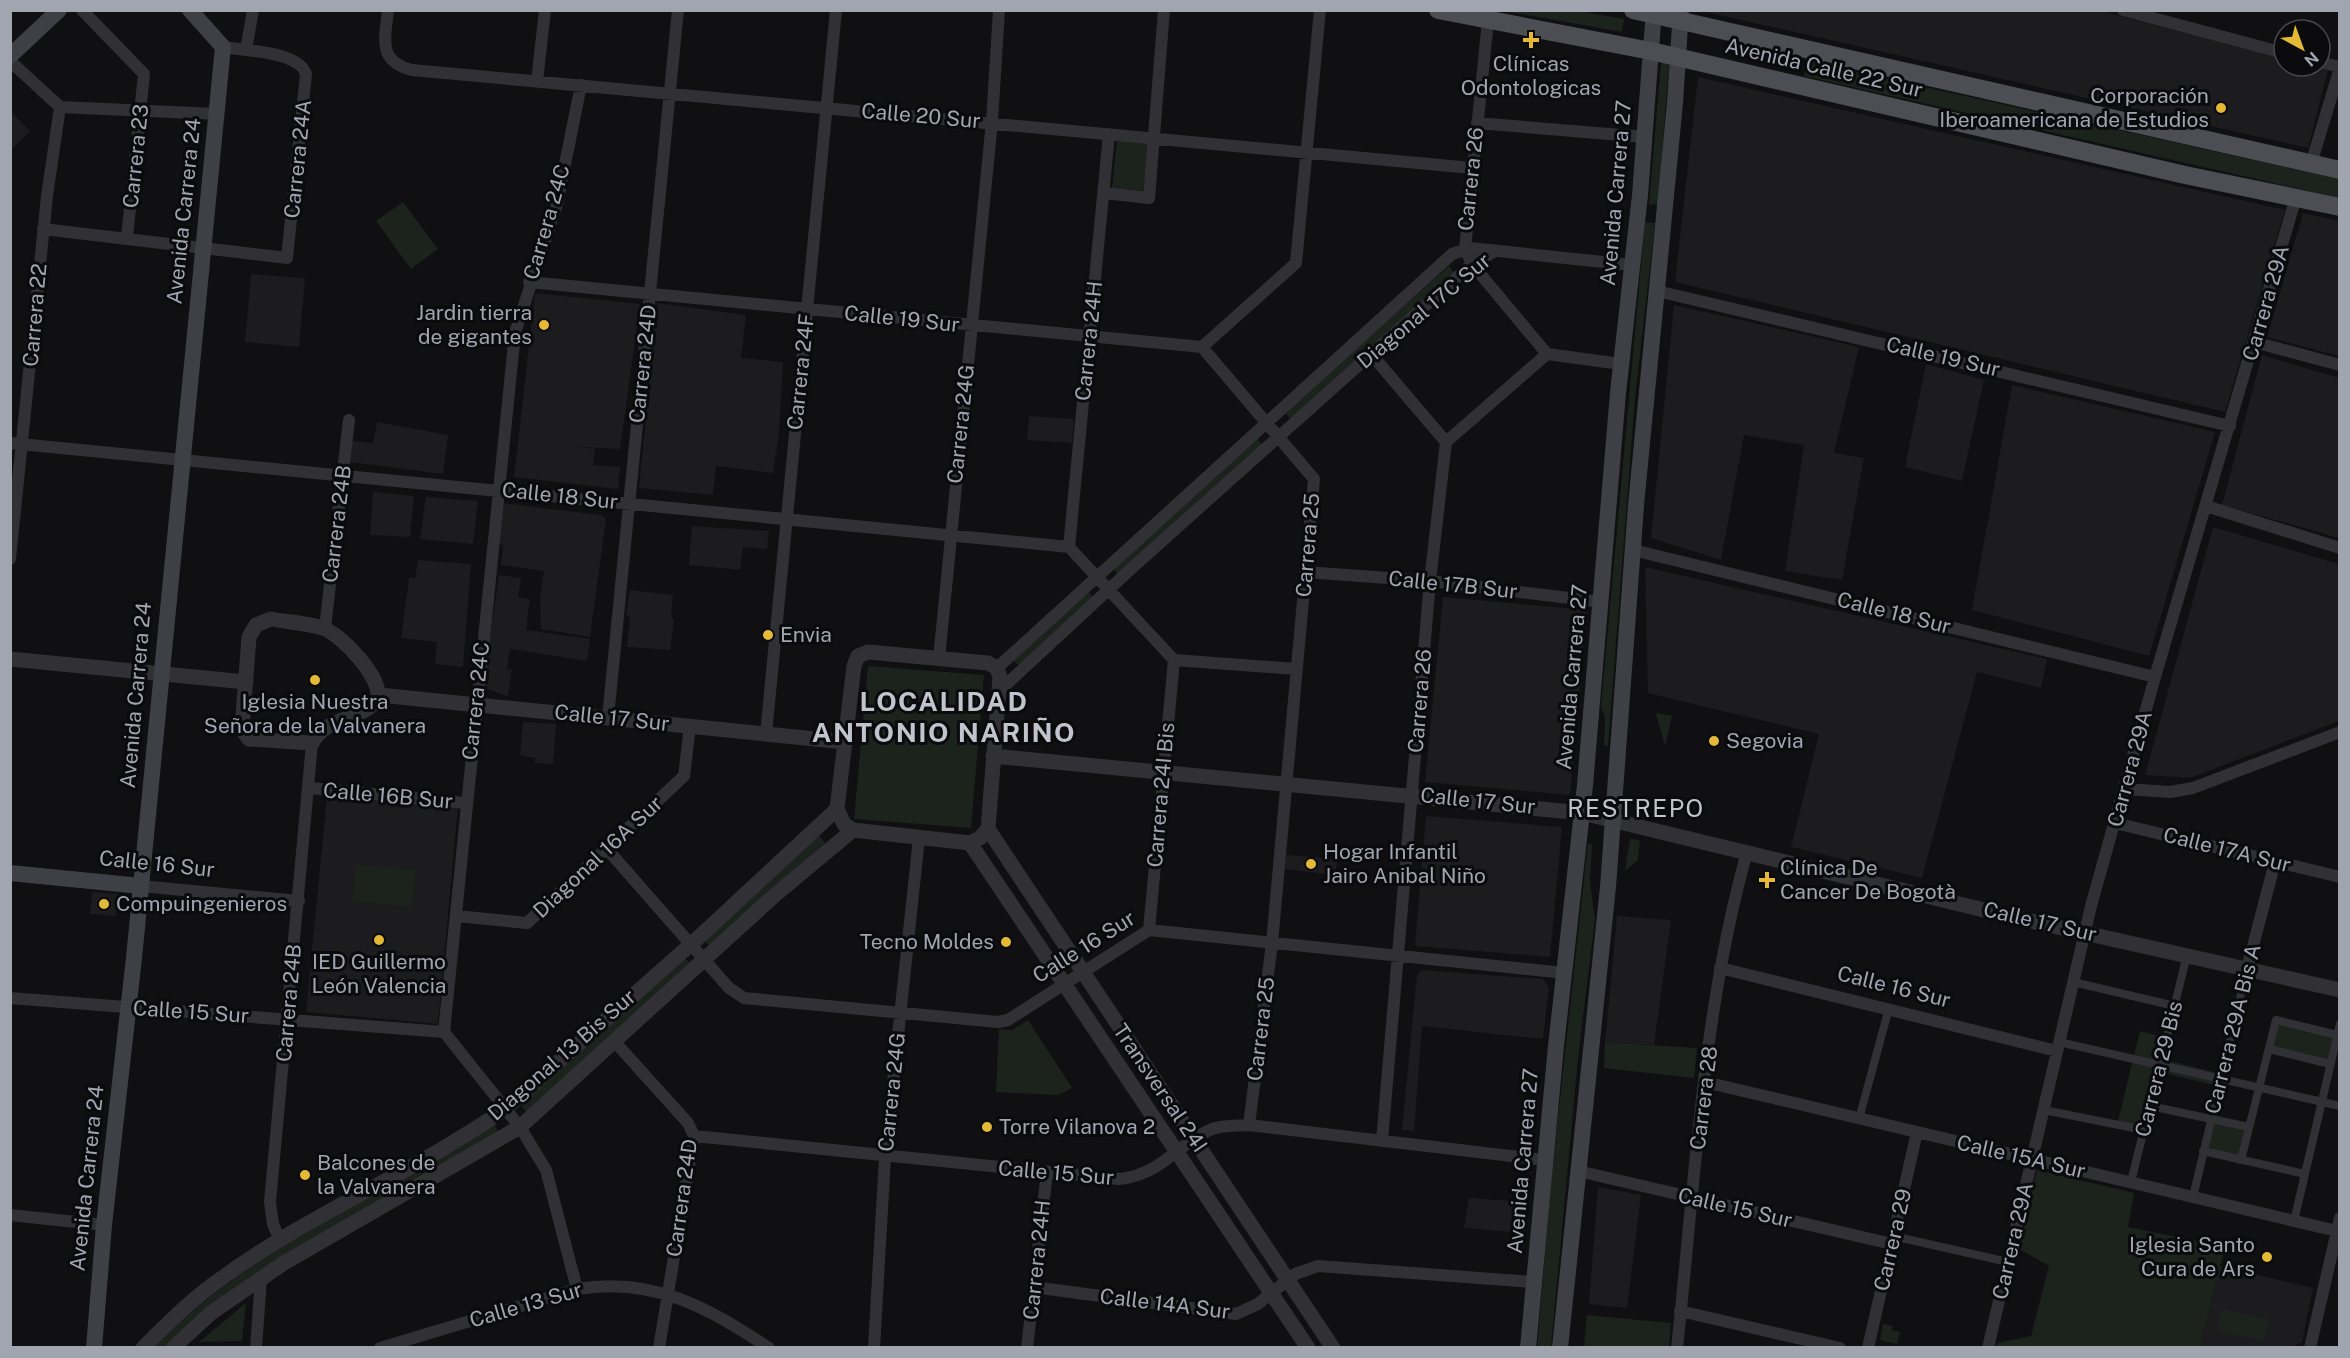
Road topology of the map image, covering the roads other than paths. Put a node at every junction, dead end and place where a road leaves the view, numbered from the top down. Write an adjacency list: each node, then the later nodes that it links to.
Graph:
1 (59, 10): 22 (main road)
2 (82, 10): 31 (street, Carrera 23)
3 (190, 10): 18 (main road)
4 (253, 10): 19 (street)
5 (388, 10): 26 (street, Calle 20 Sur)
6 (545, 10): 26 (street)
7 (678, 10): 28 (street, Carrera 24D)
8 (836, 10): 30 (street, Carrera 24F)
9 (999, 10): 33 (street, Carrera 24G)
10 (1164, 10): 37 (street)
11 (1320, 10): 38 (street)
12 (1438, 10): 17 (main road, Avenida Calle 22 Sur)
13 (1633, 10): 15 (main road, Avenida Calle 22 Sur)
14 (2123, 10): 20 (street)
15 (1654, 13): 16 (main road, Avenida Calle 22 Sur); 21 (main road, Avenida Carrera 27)
16 (1681, 16): 23 (main road); 39 (main road, Avenida Calle 22 Sur)
17 (1488, 20): 21 (main road, Avenida Calle 22 Sur); 34 (street, Carrera 26)
18 (223, 47): 19 (street); 32 (main road, Avenida Carrera 24)
19 (246, 50): 49 (street, Carrera 24A)
20 (2272, 50)
21 (1651, 51): 23 (main road, Avenida Calle 22 Sur); 36 (main road, Avenida Carrera 27)
22 (10, 56)
23 (1678, 57): 43 (main road, Avenida Calle 22 Sur); 46 (main road)
24 (10, 61): 29 (street)
25 (2340, 68): 39 (street)
26 (537, 81): 27 (street, Calle 20 Sur)
27 (581, 85): 28 (street, Calle 20 Sur); 54 (street, Carrera 24C)
28 (670, 93): 30 (street, Calle 20 Sur); 56 (street, Carrera 24D)
29 (60, 107): 31 (street); 47 (street, Carrera 22)
30 (827, 108): 33 (street, Calle 20 Sur); 57 (street, Carrera 24F)
31 (140, 111): 32 (street); 48 (street, Carrera 23)
32 (216, 114): 49 (main road, Avenida Carrera 24)
33 (992, 122): 35 (street, Calle 20 Sur); 58 (street, Carrera 24G)
34 (1477, 123): 36 (street); 40 (street, Carrera 26)
35 (1109, 134): 37 (street, Calle 20 Sur); 42 (street, Carrera 24H)
36 (1645, 137): 45 (main road, Avenida Carrera 27)
37 (1154, 138): 38 (street, Calle 20 Sur); 42 (street)
38 (1306, 152): 40 (street, Calle 20 Sur); 61 (street)
39 (2311, 164): 41 (main road, Avenida Calle 22 Sur)
40 (1472, 168): 50 (street, Carrera 26)
41 (2340, 170)
42 (1104, 193): 59 (street, Carrera 24H)
43 (2296, 197): 44 (main road, Avenida Calle 22 Sur); 60 (street, Carrera 29A)
44 (2340, 207)
45 (1638, 209): 46 (main road); 53 (main road, Avenida Carrera 27)
46 (1664, 211): 55 (main road)
47 (44, 229): 48 (street); 71 (street, Carrera 22)
48 (127, 237): 49 (street)
49 (203, 247): 72 (main road, Avenida Carrera 24)
50 (1465, 249): 51 (street, Diagonal 17C Sur); 52 (street, Carrera 26); 67 (street, Diagonal 17C Sur)
51 (1495, 250): 52 (street, Diagonal 17C Sur); 53 (street)
52 (1472, 264): 62 (street, Diagonal 17C Sur); 63 (street, Carrera 26)
53 (1632, 265): 64 (main road, Avenida Carrera 27)
54 (529, 282): 56 (street, Calle 19 Sur); 74 (street, Carrera 24C)
55 (1657, 291): 68 (street, Calle 19 Sur); 81 (main road)
56 (650, 294): 57 (street, Calle 19 Sur); 75 (street, Carrera 24D)
57 (807, 309): 58 (street, Calle 19 Sur); 77 (street, Carrera 24F)
58 (971, 325): 59 (street, Calle 19 Sur); 78 (street, Carrera 24G)
59 (1090, 336): 61 (street, Calle 19 Sur); 79 (street, Carrera 24H)
60 (2254, 342): 65 (street); 68 (street, Carrera 29A)
61 (1202, 347): 67 (street, Carrera 25)
62 (1371, 354): 69 (street, Diagonal 17C Sur); 70 (street)
63 (1547, 354): 64 (street); 70 (street)
64 (1622, 364): 87 (main road, Avenida Carrera 27)
65 (2340, 365)
66 (349, 420): 73 (street, Carrera 24B)
67 (1266, 421): 69 (street, Carrera 25); 84 (street, Diagonal 17C Sur)
68 (2230, 426): 76 (street, Carrera 29A)
69 (1280, 436): 83 (street, Carrera 25); 86 (street, Diagonal 17C Sur)
70 (1446, 442): 85 (street, Carrera 26)
71 (17, 444): 72 (street, Calle 18 Sur); 82 (street, Carrera 22)
72 (182, 460): 73 (street, Calle 18 Sur); 94 (main road, Avenida Carrera 24)
73 (342, 477): 74 (street, Calle 18 Sur); 88 (street, Carrera 24B)
74 (497, 490): 75 (street, Calle 18 Sur); 99 (street, Carrera 24C)
75 (629, 503): 77 (street, Calle 18 Sur); 100 (street, Carrera 24D)
76 (2206, 506): 80 (street); 95 (street, Carrera 29A)
77 (787, 518): 78 (street, Calle 18 Sur); 103 (street, Carrera 24F)
78 (951, 534): 79 (street, Calle 18 Sur); 90 (street, Carrera 24G)
79 (1069, 547): 84 (street)
80 (2340, 548)
81 (1633, 550): 95 (street, Calle 18 Sur); 115 (main road)
82 (10, 559)
83 (1305, 572): 85 (street, Calle 17B Sur); 93 (street, Carrera 25)
84 (1096, 577): 86 (street); 92 (street, Diagonal 17C Sur)
85 (1430, 581): 87 (street, Calle 17B Sur); 111 (street, Carrera 26)
86 (1108, 590): 91 (street); 97 (street, Diagonal 17C Sur)
87 (1602, 602): 114 (main road, Avenida Carrera 27)
88 (325, 628): 96 (street); 98 (street)
89 (10, 658): 94 (street)
90 (939, 659): 92 (street); 104 (street)
91 (1174, 660): 93 (street); 107 (street, Carrera 24I Bis)
92 (997, 668): 97 (street)
93 (1296, 669): 108 (street, Carrera 25)
94 (161, 673): 96 (street); 126 (main road, Avenida Carrera 24)
95 (2155, 677): 110 (street, Carrera 29A)
96 (246, 682): 105 (street)
97 (998, 692): 106 (street)
98 (379, 695): 99 (street, Calle 17 Sur); 105 (street)
99 (476, 704): 100 (street, Calle 17 Sur); 112 (street, Carrera 24C)
100 (608, 717): 101 (street, Calle 17 Sur)
101 (690, 726): 103 (street, Calle 17 Sur); 121 (street, Diagonal 16A Sur)
102 (2340, 732): 110 (street)
103 (766, 734): 104 (street, Calle 17 Sur)
104 (845, 742): 113 (street)
105 (312, 743): 109 (street, Carrera 24B)
106 (993, 756): 107 (street, Calle 17 Sur); 117 (street)
107 (1163, 771): 108 (street, Calle 17 Sur); 129 (street, Carrera 24I Bis)
108 (1286, 783): 111 (street, Calle 17 Sur); 132 (street, Carrera 25)
109 (310, 788): 112 (street, Calle 16B Sur); 127 (street, Carrera 24B)
110 (2125, 789): 116 (street, Carrera 29A)
111 (1412, 795): 114 (street, Calle 17 Sur); 133 (street, Carrera 26)
112 (465, 803): 128 (street, Carrera 24C)
113 (837, 809): 118 (street); 131 (street, Diagonal 13 Bis Sur)
114 (1582, 813): 115 (street, Calle 17 Sur); 139 (main road, Avenida Carrera 27)
115 (1612, 819): 122 (street, Calle 17 Sur); 181 (main road)
116 (2115, 823): 123 (street, Calle 17A Sur); 130 (street, Carrera 29A)
117 (988, 829): 120 (street); 138 (street, Transversal 24I)
118 (853, 830): 119 (street); 135 (street, Diagonal 13 Bis Sur)
119 (919, 838): 120 (street); 147 (street, Carrera 24G)
120 (970, 843): 141 (street, Transversal 24I)
121 (607, 849): 128 (street, Diagonal 16A Sur); 131 (street)
122 (1747, 852): 130 (street, Calle 17 Sur); 136 (street, Carrera 28)
123 (2275, 861): 125 (street, Calle 17A Sur); 137 (street, Carrera 29A Bis A)
124 (10, 873): 126 (main road, Calle 16 Sur)
125 (2340, 877)
126 (141, 886): 127 (street, Calle 16 Sur); 145 (main road, Avenida Carrera 24)
127 (299, 901): 148 (street, Carrera 24B)
128 (456, 916): 150 (street, Carrera 24C)
129 (1149, 930): 132 (street, Calle 16 Sur); 138 (street, Calle 16 Sur)
130 (2085, 933): 134 (street, Calle 17 Sur); 140 (street, Carrera 29A)
131 (692, 943): 135 (street); 163 (street, Diagonal 13 Bis Sur)
132 (1272, 943): 133 (street, Calle 16 Sur); 167 (street, Carrera 25)
133 (1396, 956): 139 (street, Calle 16 Sur); 174 (street, Carrera 26)
134 (2187, 956): 137 (street, Calle 17 Sur); 144 (street, Carrera 29 Bis)
135 (706, 959): 147 (street, Calle 16 Sur); 152 (street, Diagonal 13 Bis Sur)
136 (1720, 968): 146 (street, Calle 16 Sur); 158 (street, Carrera 28)
137 (2247, 969): 142 (street, Calle 17 Sur); 157 (street, Carrera 29A Bis A)
138 (1083, 973): 141 (street, Calle 16 Sur); 173 (street, Transversal 24I)
139 (1565, 973): 179 (main road, Avenida Carrera 27)
140 (2073, 982): 144 (street); 153 (street, Carrera 29A)
141 (1065, 984): 147 (street, Calle 16 Sur); 176 (street, Transversal 24I)
142 (2340, 990)
143 (10, 998): 145 (street, Calle 15 Sur)
144 (2175, 1006): 156 (street, Carrera 29 Bis)
145 (129, 1007): 148 (street, Calle 15 Sur); 191 (main road, Avenida Carrera 24)
146 (1889, 1008): 153 (street, Calle 16 Sur); 165 (street)
147 (901, 1012): 177 (street, Carrera 24G)
148 (288, 1019): 150 (street, Calle 15 Sur); 193 (street, Carrera 24B)
149 (2340, 1024): 151 (street)
150 (444, 1032): 163 (street)
151 (2337, 1035): 154 (street); 155 (street)
152 (614, 1041): 168 (street, Diagonal 13 Bis Sur); 172 (street, Carrera 24D)
153 (2058, 1046): 156 (street, Calle 16 Sur); 164 (street, Carrera 29A)
154 (2269, 1049): 155 (street); 159 (street)
155 (2330, 1064): 160 (street)
156 (2160, 1065): 157 (street, Calle 16 Sur); 161 (street, Carrera 29 Bis)
157 (2221, 1078): 159 (street, Calle 16 Sur); 166 (street, Carrera 29A Bis A)
158 (1705, 1082): 165 (street, Calle 15A Sur); 188 (street, Carrera 28)
159 (2259, 1087): 160 (street, Calle 16 Sur); 169 (street)
160 (2322, 1101): 162 (street, Calle 16 Sur); 183 (street)
161 (2150, 1106): 166 (street); 170 (street, Carrera 29 Bis)
162 (2340, 1106)
163 (505, 1109): 168 (street); 184 (street, Diagonal 13 Bis Sur)
164 (2043, 1110): 170 (street); 178 (street, Carrera 29A)
165 (1859, 1119): 171 (street, Calle 15A Sur)
166 (2211, 1119): 169 (street); 175 (street, Carrera 29A Bis A)
167 (1249, 1125): 173 (street, Calle 15 Sur); 174 (street, Calle 15 Sur)
168 (520, 1127): 186 (street, Diagonal 13 Bis Sur); 200 (street)
169 (2249, 1127): 180 (street)
170 (2144, 1130): 185 (street, Carrera 29 Bis)
171 (1917, 1132): 178 (street, Calle 15A Sur); 194 (street, Carrera 29)
172 (694, 1136): 177 (street, Calle 15 Sur); 201 (street, Carrera 24D)
173 (1195, 1140): 176 (street, Calle 15 Sur); 197 (street, Transversal 24I)
174 (1382, 1141): 179 (street, Calle 15 Sur)
175 (2203, 1151): 180 (street); 187 (street, Carrera 29A Bis A)
176 (1178, 1152): 182 (street, Calle 15 Sur); 202 (street, Transversal 24I)
177 (885, 1157): 182 (street, Calle 15 Sur); 211 (street, Carrera 24G)
178 (2032, 1159): 185 (street, Calle 15A Sur); 195 (street, Carrera 29A)
179 (1545, 1160): 198 (main road, Avenida Carrera 27)
180 (2241, 1160): 183 (street)
181 (1578, 1171): 188 (street, Calle 15 Sur); 216 (main road)
182 (1047, 1172): 199 (street, Carrera 24H)
183 (2305, 1174): 190 (street)
184 (389, 1177): 186 (street); 193 (street, Diagonal 13 Bis Sur)
185 (2131, 1182): 187 (street, Calle 15A Sur)
186 (401, 1197): 196 (street, Diagonal 13 Bis Sur)
187 (2193, 1197): 190 (street, Calle 15A Sur)
188 (1693, 1198): 194 (street, Calle 15 Sur); 203 (street, Carrera 28)
189 (10, 1215): 191 (street)
190 (2294, 1221): 192 (street, Calle 15A Sur)
191 (104, 1225): 204 (main road, Avenida Carrera 24)
192 (2338, 1225): 221 (street)
193 (280, 1240): 205 (street, Diagonal 13 Bis Sur)
194 (1893, 1240): 195 (street, Calle 15 Sur); 219 (street, Carrera 29)
195 (2008, 1262): 220 (street, Carrera 29A)
196 (261, 1278): 206 (street, Diagonal 13 Bis Sur); 207 (street)
197 (1287, 1279): 198 (street, Calle 14A Sur); 202 (street, Calle 14A Sur); 214 (street, Transversal 24I)
198 (1534, 1282): 215 (main road, Avenida Carrera 27)
199 (1033, 1287): 202 (street, Calle 14A Sur); 212 (street, Carrera 24H)
200 (578, 1289): 201 (street, Calle 13 Sur); 208 (street, Calle 13 Sur)
201 (668, 1293): 209 (street, Carrera 24D); 210 (street, Calle 13 Sur)
202 (1273, 1294): 213 (street, Transversal 24I)
203 (1680, 1311): 217 (street, Carrera 28); 218 (street)
204 (94, 1347)
205 (143, 1347)
206 (173, 1347)
207 (256, 1347)
208 (380, 1347)
209 (658, 1347)
210 (769, 1347)
211 (874, 1347)
212 (1027, 1347)
213 (1308, 1347)
214 (1333, 1347)
215 (1528, 1347)
216 (1560, 1347)
217 (1677, 1347)
218 (1840, 1347)
219 (1868, 1347)
220 (1988, 1347)
221 (2310, 1347)

